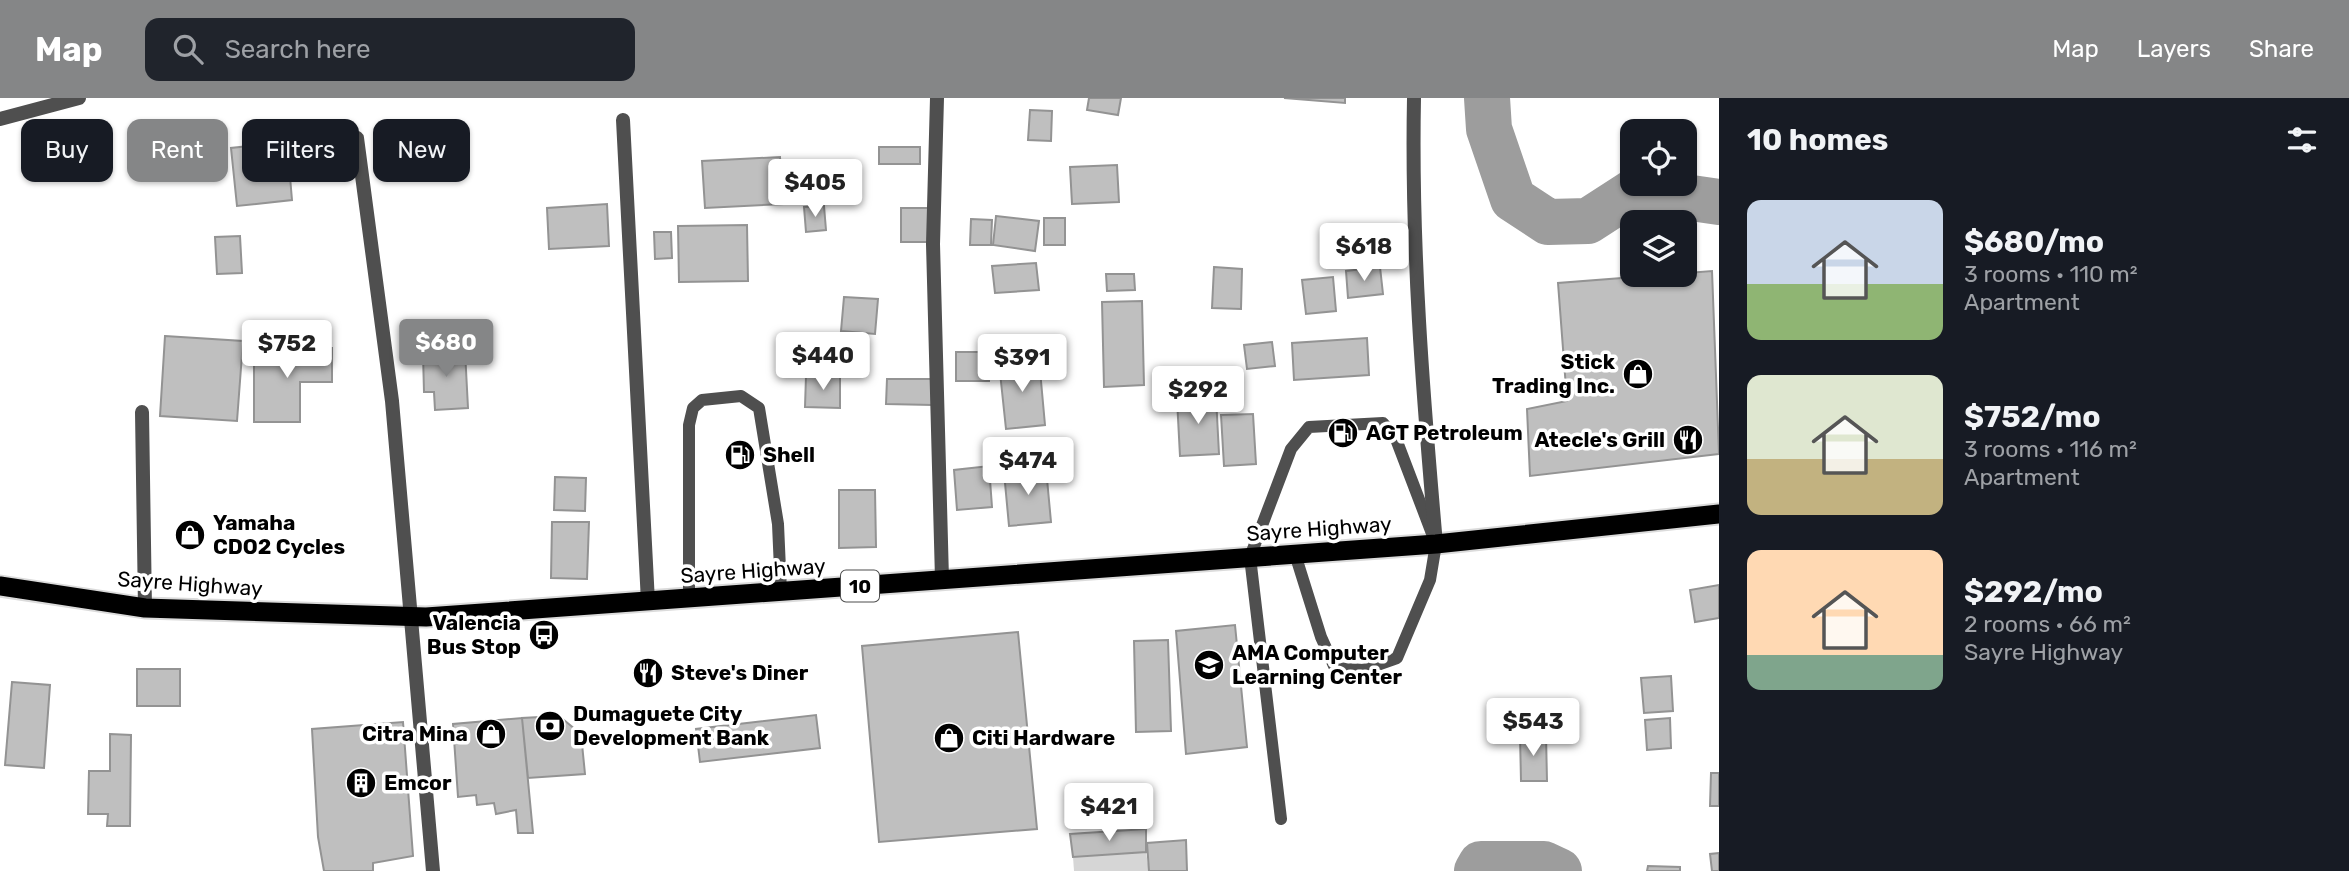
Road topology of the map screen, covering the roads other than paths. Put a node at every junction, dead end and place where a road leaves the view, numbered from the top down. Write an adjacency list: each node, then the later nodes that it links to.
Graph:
1 (79, 98): 4 (street)
2 (937, 98): 12 (street)
3 (1414, 98): 9 (street)
4 (0, 119)
5 (623, 120): 16 (street)
6 (359, 146): 18 (street)
7 (142, 412): 17 (street)
8 (1719, 514): 9 (highway, Sayre Highway / 10)
9 (1436, 544): 10 (highway, Sayre Highway / 10); 10 (lane); 11 (lane)
10 (1296, 554): 11 (highway, Sayre Highway / 10)
11 (1250, 557): 12 (highway, Sayre Highway / 10); 19 (lane)
12 (942, 579): 14 (highway, Sayre Highway / 10)
13 (0, 586): 17 (highway, Sayre Highway / 10)
14 (781, 592): 15 (highway, Sayre Highway / 10); 15 (lane)
15 (689, 599): 16 (highway, Sayre Highway / 10)
16 (648, 602): 18 (highway, Sayre Highway / 10)
17 (145, 608): 18 (highway, Sayre Highway / 10)
18 (413, 617): 20 (street)
19 (1281, 819)
20 (433, 871)

